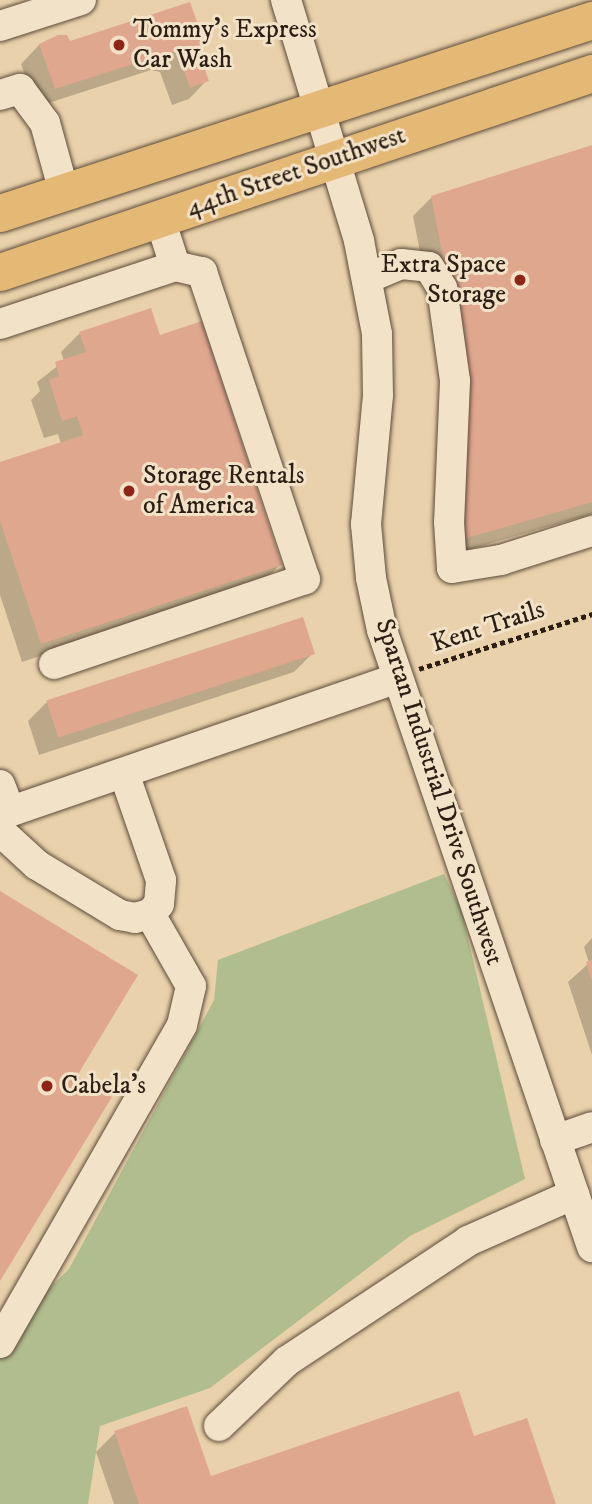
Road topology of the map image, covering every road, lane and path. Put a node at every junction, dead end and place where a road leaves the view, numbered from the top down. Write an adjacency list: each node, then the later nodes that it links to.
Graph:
1 (80, 0): 4 (street)
2 (286, 0): 7 (street, Spartan Industrial Drive Southwest)
3 (592, 20): 7 (main road, 44th Street Southwest)
4 (0, 26)
5 (592, 73): 8 (main road, 44th Street Southwest)
6 (0, 95): 9 (street)
7 (318, 109): 8 (street, Spartan Industrial Drive Southwest); 9 (main road, 44th Street Southwest)
8 (334, 161): 11 (main road, 44th Street Southwest); 14 (street, Spartan Industrial Drive Southwest)
9 (64, 192): 10 (main road, 44th Street Southwest)
10 (0, 212)
11 (159, 219): 12 (street); 13 (main road, 44th Street Southwest)
12 (175, 266): 15 (street); 18 (street)
13 (0, 272)
14 (368, 278): 16 (street); 19 (street, Spartan Industrial Drive Southwest)
15 (0, 324)
16 (592, 531)
17 (592, 614): 19 (path, Kent Trails)
18 (54, 664)
19 (396, 679): 20 (street); 24 (street, Spartan Industrial Drive Southwest)
20 (124, 772): 21 (street); 22 (street)
21 (2, 811): 22 (street)
22 (150, 914): 27 (street)
23 (592, 1127): 24 (street)
24 (555, 1140): 25 (street, Spartan Industrial Drive Southwest)
25 (574, 1194): 26 (street, Spartan Industrial Drive Southwest); 28 (street)
26 (592, 1247)
27 (0, 1343)
28 (219, 1426)

